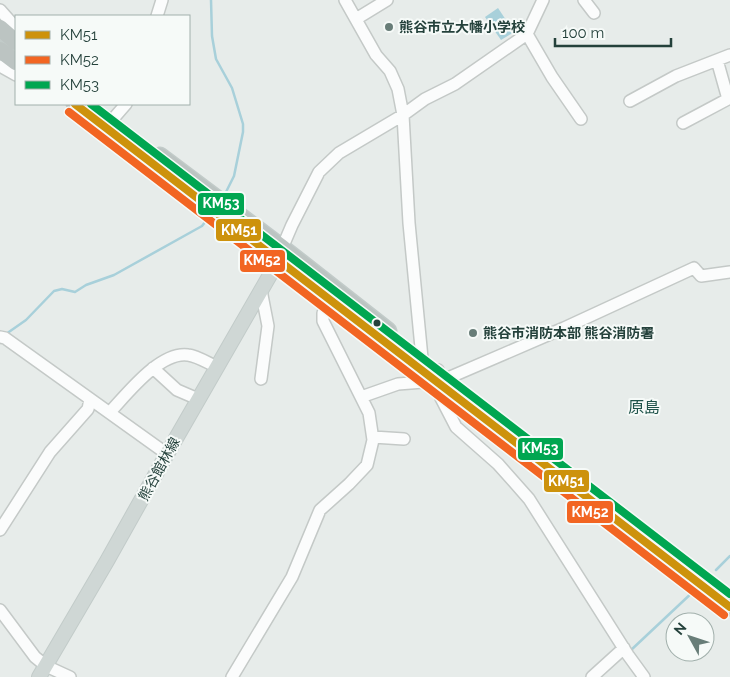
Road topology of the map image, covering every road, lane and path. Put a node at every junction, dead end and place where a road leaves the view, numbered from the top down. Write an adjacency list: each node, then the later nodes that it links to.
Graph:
1 (162, 0): 8 (street)
2 (345, 0): 9 (street)
3 (387, 0): 9 (street)
4 (543, 0): 12 (street)
5 (584, 0): 7 (street)
6 (0, 10): 10 (street)
7 (594, 13)
8 (157, 15)
9 (356, 19): 24 (street)
10 (15, 27)
11 (0, 28): 13 (highway)
12 (527, 34): 24 (street); 25 (street)
13 (15, 41)
14 (0, 50): 17 (highway)
15 (730, 55): 16 (street)
16 (717, 60): 20 (street); 27 (street)
17 (15, 61)
18 (0, 66): 19 (street)
19 (15, 74)
20 (630, 101)
21 (76, 105): 26 (highway)
22 (94, 105): 26 (highway)
23 (125, 105): 26 (street)
24 (403, 115): 28 (street); 33 (street)
25 (581, 119)
26 (109, 123): 28 (highway)
27 (683, 123)
28 (280, 254): 30 (main road, 熊谷館林線); 31 (highway); 33 (highway)
29 (730, 272): 36 (street)
30 (261, 290): 34 (main road, 熊谷館林線); 37 (street)
31 (332, 302): 36 (highway); 38 (street)
32 (0, 337): 39 (street)
33 (422, 358): 36 (highway)
34 (217, 367): 35 (street); 40 (main road, 熊谷館林線)
35 (153, 368): 40 (street); 41 (street)
36 (441, 376): 38 (street); 46 (highway); 47 (highway); 49 (street)
37 (261, 379)
38 (362, 397): 42 (street)
39 (90, 399): 41 (street); 45 (street)
40 (198, 399): 44 (main road, 熊谷館林線)
41 (110, 412): 44 (street)
42 (373, 437): 43 (street); 52 (street)
43 (404, 439)
44 (167, 454): 50 (main road, 熊谷館林線)
45 (0, 530)
46 (730, 594)
47 (730, 607)
48 (0, 610): 50 (street)
49 (626, 651): 53 (street); 54 (street)
50 (43, 671): 51 (street)
51 (70, 677)
52 (232, 677)
53 (592, 677)
54 (644, 677)

